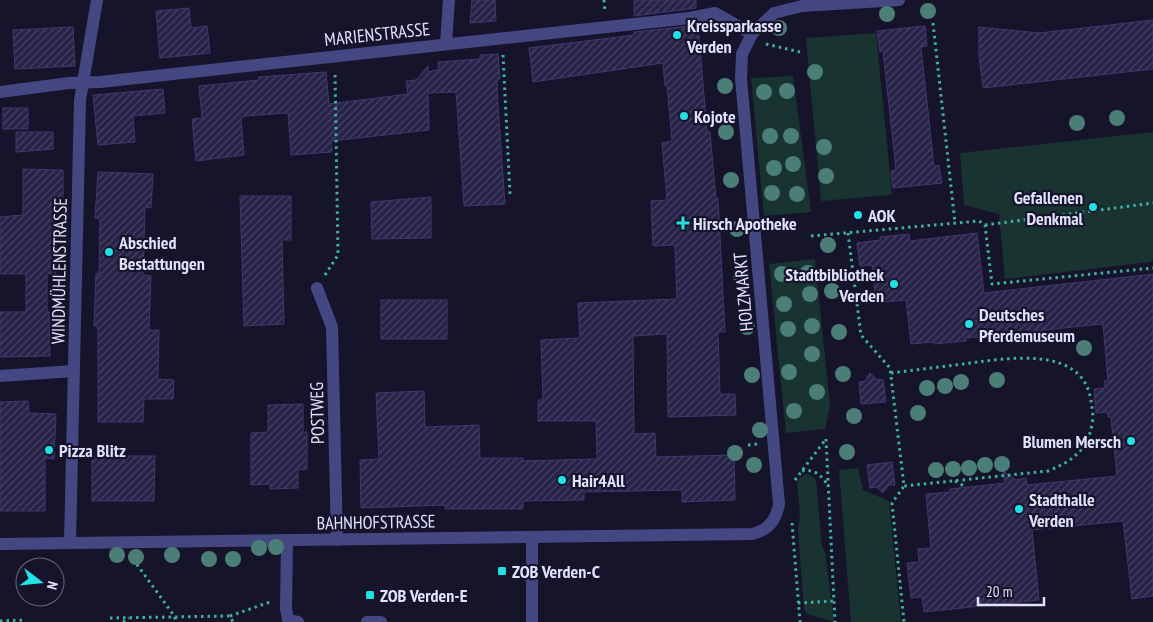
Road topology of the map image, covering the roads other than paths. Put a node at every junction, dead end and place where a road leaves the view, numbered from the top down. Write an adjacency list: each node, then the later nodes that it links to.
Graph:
1 (97, 0): 7 (street, WINDMÜHLENSTRASSE)
2 (449, 0): 6 (street)
3 (899, 0): 5 (street)
4 (714, 6): 5 (street, MARIENSTRASSE); 6 (street, MARIENSTRASSE)
5 (752, 34): 12 (street, HOLZMARKT)
6 (446, 44): 7 (street, MARIENSTRASSE)
7 (83, 83): 8 (street, MARIENSTRASSE); 10 (street, WINDMÜHLENSTRASSE)
8 (0, 92)
9 (317, 288): 15 (street, POSTWEG)
10 (74, 371): 11 (street); 16 (street, WINDMÜHLENSTRASSE)
11 (0, 376)
12 (752, 534): 13 (street, BAHNHOFSTRASSE)
13 (532, 537): 15 (street, BAHNHOFSTRASSE); 21 (street)
14 (287, 540): 15 (street, BAHNHOFSTRASSE); 16 (street, BAHNHOFSTRASSE); 18 (street)
15 (338, 540)
16 (70, 543): 17 (street, BAHNHOFSTRASSE)
17 (0, 544)
18 (298, 622)
19 (366, 622): 20 (street)
20 (381, 622)
21 (532, 622)

